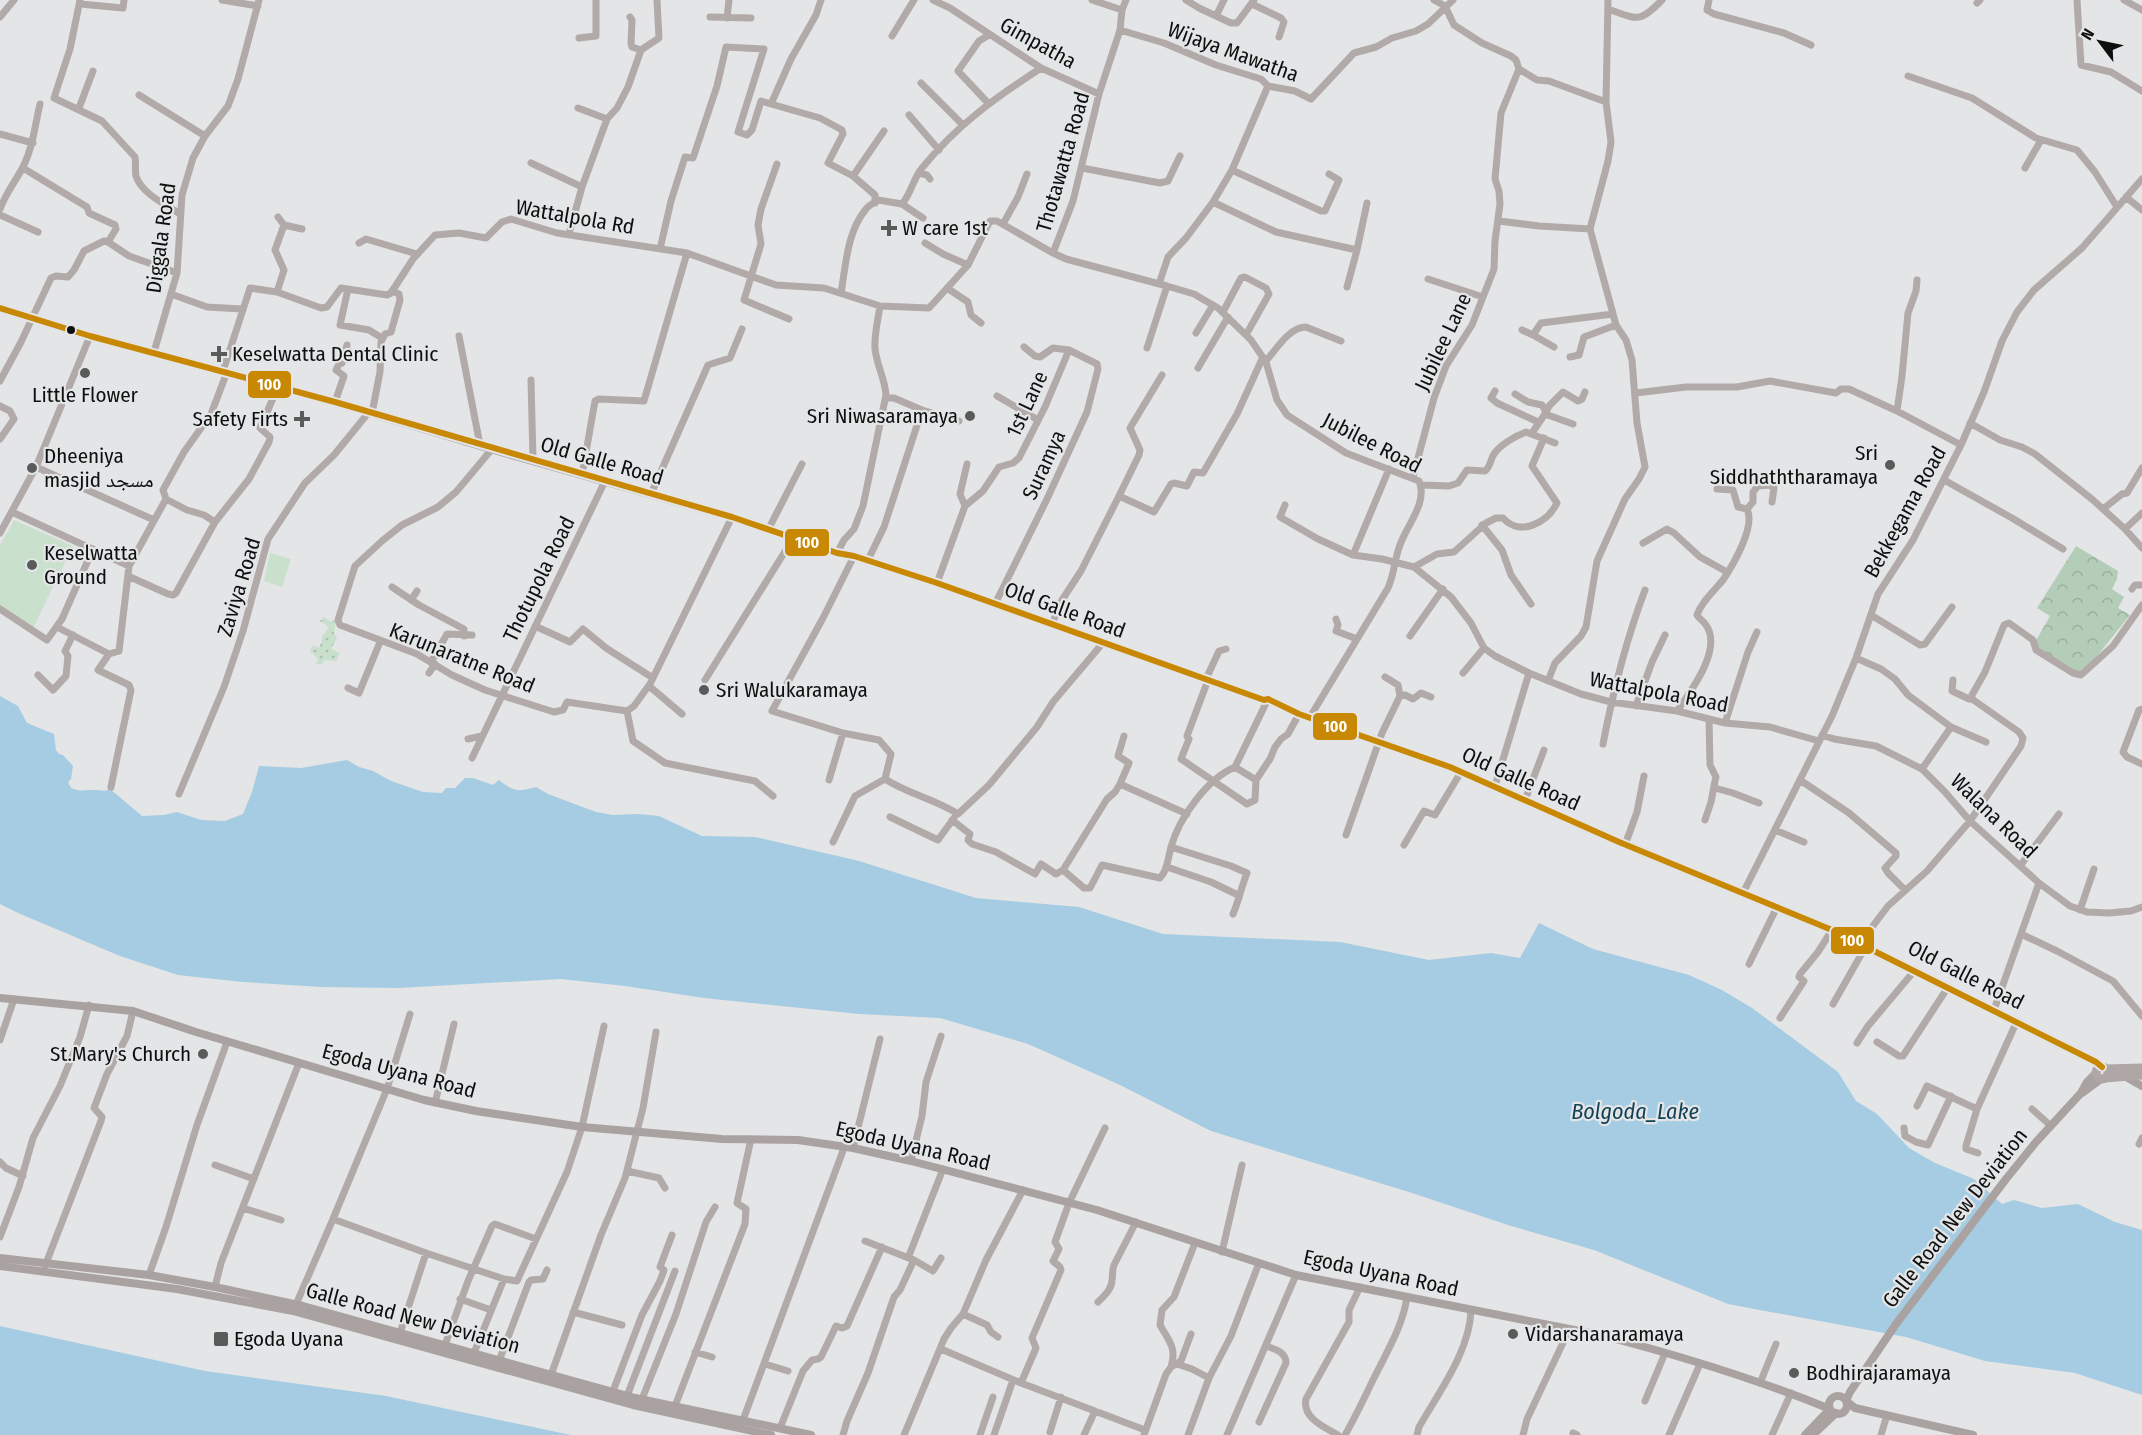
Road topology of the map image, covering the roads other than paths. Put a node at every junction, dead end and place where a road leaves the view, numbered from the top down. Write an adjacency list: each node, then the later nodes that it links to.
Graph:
1 (14, 0): 29 (street)
2 (124, 0): 21 (street)
3 (222, 0): 23 (street)
4 (596, 0): 38 (street)
5 (657, 0): 40 (street)
6 (729, 0): 32 (street)
7 (821, 0): 53 (street)
8 (914, 0): 36 (street)
9 (933, 0): 35 (street, Gimpatha)
10 (1092, 0): 26 (street)
11 (1126, 0): 26 (street, Thotawatta Road)
12 (1186, 0): 28 (street)
13 (1224, 0): 28 (street)
14 (1434, 0): 24 (street)
15 (1453, 0): 24 (street)
16 (1608, 0): 25 (street)
17 (1662, 0): 25 (street)
18 (1709, 0): 39 (street)
19 (2124, 0): 27 (street)
20 (2076, 1): 47 (street)
21 (80, 2): 54 (street)
22 (1253, 2): 28 (street); 37 (street)
23 (258, 3): 61 (street, Diggala Road)
24 (1445, 6): 42 (street); 46 (street, Wijaya Mawatha)
25 (1608, 9): 50 (street)
26 (1122, 10): 34 (street, Thotawatta Road)
27 (2142, 10)
28 (1216, 16)
29 (0, 17)
30 (630, 17): 40 (street)
31 (710, 17): 32 (street)
32 (727, 18): 33 (street)
33 (751, 18)
34 (1120, 30): 46 (street, Wijaya Mawatha); 48 (street, Thotawatta Road)
35 (988, 35): 41 (street, Gimpatha); 51 (street)
36 (892, 36)
37 (1279, 37)
38 (579, 38)
39 (1811, 45)
40 (641, 50): 57 (street)
41 (1041, 68): 48 (street, Gimpatha); 51 (street)
42 (1519, 69): 50 (street); 91 (street, Jubilee Lane)
43 (93, 71): 54 (street)
44 (1908, 76): 62 (street)
45 (921, 83): 58 (street)
46 (1268, 86): 71 (street)
47 (2142, 91)
48 (1099, 94): 69 (street, Thotawatta Road)
49 (139, 95): 61 (street)
50 (1606, 102): 95 (street)
51 (988, 103): 58 (street)
52 (40, 104): 63 (street)
53 (771, 104): 75 (street); 101 (street)
54 (79, 108): 87 (street)
55 (578, 108): 57 (street)
56 (909, 115): 64 (street)
57 (607, 119): 78 (street)
58 (962, 124): 64 (street)
59 (884, 131): 75 (street)
60 (0, 134): 63 (street)
61 (205, 136): 87 (street, Diggala Road)
62 (2041, 140): 70 (street); 84 (street)
63 (33, 143): 68 (street)
64 (939, 150): 72 (street)
65 (1179, 156): 69 (street)
66 (531, 162): 78 (street)
67 (777, 164): 108 (street)
68 (23, 168): 85 (street); 98 (street)
69 (1082, 168): 104 (street, Thotawatta Road)
70 (2025, 168)
71 (1232, 170): 74 (street); 80 (street)
72 (919, 173): 76 (street); 83 (street)
73 (1027, 174): 92 (street)
74 (1329, 174)
75 (853, 176): 81 (street)
76 (930, 179)
77 (2142, 179): 79 (street, Bekkegama Road)
78 (582, 187): 97 (street)
79 (2126, 197): 84 (street, Bekkegama Road); 86 (street)
80 (1213, 202): 102 (street); 111 (street)
81 (875, 203): 83 (street); 118 (street)
82 (1367, 203): 102 (street)
83 (902, 204): 90 (street)
84 (2117, 207): 169 (street, Bekkegama Road)
85 (0, 209)
86 (2142, 210)
87 (180, 214): 107 (street, Diggala Road)
88 (0, 215): 96 (street)
89 (278, 217): 93 (street)
90 (922, 218)
91 (1499, 221): 95 (street); 120 (street, Jubilee Lane)
92 (1003, 224): 104 (street, Thotawatta Road); 106 (street, Thotawatta Road)
93 (284, 225): 94 (street); 117 (street)
94 (303, 229)
95 (1590, 229): 125 (street)
96 (38, 232)
97 (569, 234): 101 (street, Wattalpola Rd); 105 (street, Wattalpola Rd)
98 (108, 242): 107 (street); 127 (street)
99 (359, 243): 105 (street)
100 (925, 243): 106 (street)
101 (660, 249): 103 (street, Wattalpola Rd)
102 (1357, 250): 114 (street)
103 (687, 253): 108 (street, Wattalpola Rd); 184 (street)
104 (1053, 253): 111 (street, Jubilee Road)
105 (417, 254): 116 (street, Wattalpola Rd)
106 (968, 265): 113 (street, Thotawatta Road)
107 (177, 273): 119 (street, Diggala Road)
108 (752, 278): 118 (street, Wattalpola Rd); 128 (street)
109 (1428, 279): 120 (street)
110 (1917, 280): 163 (street)
111 (1159, 284): 112 (street, Jubilee Road)
112 (1167, 286): 121 (street, Jubilee Road); 143 (street)
113 (947, 288): 122 (street, Thotawatta Road); 129 (street)
114 (1347, 288)
115 (348, 289): 116 (street); 117 (street); 138 (street)
116 (392, 291): 138 (street)
117 (277, 292): 124 (street)
118 (842, 292): 122 (street, Wattalpola Rd)
119 (171, 294): 124 (street); 145 (street, Diggala Road)
120 (1483, 297): 185 (street, Jubilee Lane)
121 (1213, 305): 126 (street, Jubilee Road); 133 (street)
122 (879, 306): 159 (street)
123 (0, 308): 127 (highway, Old Galle Road)
124 (242, 309): 149 (street)
125 (1613, 314): 130 (street); 135 (street)
126 (1226, 315): 134 (street, Jubilee Road); 134 (street); 148 (street)
127 (33, 318): 136 (highway, Old Galle Road); 152 (street)
128 (789, 319)
129 (981, 322)
130 (1616, 325): 146 (street); 156 (street)
131 (742, 329): 190 (street)
132 (1522, 330): 135 (street)
133 (1196, 333)
134 (1246, 335): 147 (street, Jubilee Road)
135 (1533, 335): 142 (street)
136 (90, 336): 145 (highway, Old Galle Road); 181 (street)
137 (459, 336): 175 (street)
138 (382, 338): 164 (street)
139 (1341, 341): 147 (street)
140 (347, 345): 160 (street)
141 (1024, 347): 144 (street)
142 (1554, 347)
143 (1147, 348)
144 (1069, 350): 166 (street, 1st Lane); 229 (street, Suramya)
145 (154, 352): 149 (highway, Old Galle Road)
146 (1570, 357)
147 (1264, 360): 183 (street, Jubilee Road); 191 (street)
148 (1198, 368)
149 (225, 372): 153 (highway, Old Galle Road); 192 (street)
150 (1162, 375): 191 (street)
151 (531, 380): 178 (street)
152 (0, 381)
153 (278, 387): 160 (highway, Old Galle Road); 202 (street)
154 (1495, 391): 168 (street)
155 (1585, 392): 165 (street)
156 (1636, 393): 163 (street); 259 (street)
157 (1515, 394): 165 (street)
158 (997, 396): 166 (street)
159 (886, 398): 162 (street); 212 (street)
160 (335, 402): 164 (highway, Old Galle Road)
161 (0, 406): 173 (street)
162 (922, 410): 167 (street); 215 (street)
163 (1897, 411): 176 (street)
164 (370, 413): 175 (highway, Old Galle Road); 302 (street, Zaviya Road)
165 (1545, 414): 168 (street); 170 (street)
166 (1038, 420): 194 (street, 1st Lane)
167 (959, 421)
168 (1538, 422): 171 (street)
169 (1970, 423): 176 (street, Bekkegama Road); 197 (street)
170 (1573, 424)
171 (1532, 433): 172 (street); 188 (street)
172 (1544, 438): 174 (street); 203 (street)
173 (0, 439)
174 (1555, 443)
175 (480, 445): 177 (highway, Old Galle Road)
176 (1960, 445): 186 (street, Bekkegama Road)
177 (492, 449): 178 (highway, Old Galle Road); 244 (street, Karunaratne Road)
178 (533, 460): 184 (highway, Old Galle Road)
179 (802, 464): 205 (street)
180 (967, 465): 194 (street)
181 (36, 467): 198 (street); 201 (street)
182 (2142, 468): 197 (street)
183 (1389, 469): 185 (street, Jubilee Road); 213 (street)
184 (582, 475): 187 (highway, Old Galle Road)
185 (1413, 477): 188 (street, Jubilee Road)
186 (1944, 480): 211 (street); 234 (street, Bekkegama Road)
187 (605, 481): 190 (highway, Old Galle Road); 237 (street, Thotupola Road)
188 (1421, 485): 216 (street, Jubilee Road)
189 (1717, 489): 196 (street)
190 (651, 494): 200 (highway, Old Galle Road)
191 (1119, 496): 236 (street)
192 (166, 499): 201 (street); 202 (street)
193 (1772, 502): 196 (street)
194 (965, 506): 221 (street, 1st Lane)
195 (1285, 506): 213 (street)
196 (1747, 509): 219 (street)
197 (2103, 509): 204 (street)
198 (12, 512): 206 (street); 210 (street)
199 (2142, 513): 204 (street)
200 (732, 517): 205 (highway, Old Galle Road); 260 (street)
201 (154, 520): 217 (street)
202 (215, 522): 220 (street)
203 (1482, 525): 218 (street); 230 (street)
204 (2125, 529): 209 (street)
205 (768, 530): 207 (highway, Old Galle Road)
206 (0, 533)
207 (794, 537): 212 (highway, Old Galle Road); 257 (street)
208 (1643, 543): 219 (street)
209 (2142, 548)
210 (93, 549): 217 (street); 238 (street)
211 (2063, 549)
212 (837, 553): 214 (highway, Old Galle Road)
213 (1353, 555): 216 (street)
214 (854, 556): 215 (highway, Old Galle Road); 278 (street)
215 (868, 560): 221 (highway, Old Galle Road)
216 (1397, 563): 218 (street); 243 (street, Jubilee Road)
217 (129, 566): 220 (street)
218 (1414, 567): 224 (street)
219 (1727, 573): 271 (street)
220 (128, 576): 248 (street)
221 (937, 583): 229 (highway, Old Galle Road)
222 (2142, 585): 225 (street)
223 (392, 587): 228 (street)
224 (1443, 589): 242 (street); 246 (street)
225 (2132, 589)
226 (1645, 590): 267 (street)
227 (417, 591): 228 (street)
228 (411, 600): 250 (street)
229 (995, 604): 236 (highway, Old Galle Road)
230 (1531, 604)
231 (2142, 605): 266 (street)
232 (1952, 607): 234 (street)
233 (0, 609): 238 (street)
234 (1871, 615): 249 (street, Bekkegama Road)
235 (1336, 619): 243 (street)
236 (1052, 624): 245 (highway, Old Galle Road)
237 (535, 626): 260 (street); 262 (street, Thotupola Road)
238 (57, 627): 240 (street)
239 (1757, 632): 276 (street)
240 (73, 635): 248 (street); 254 (street)
241 (1665, 635): 268 (street)
242 (1410, 636)
243 (1357, 639): 274 (street, Jubilee Road)
244 (380, 642): 250 (street, Karunaratne Road); 261 (street)
245 (1102, 644): 256 (highway, Old Galle Road); 309 (street)
246 (1484, 648): 252 (street); 253 (street, Wattalpola Road)
247 (1226, 649): 256 (street)
248 (109, 654): 300 (street)
249 (1856, 658): 277 (street); 281 (street, Bekkegama Road)
250 (433, 663): 251 (street); 262 (street, Karunaratne Road)
251 (429, 673)
252 (1463, 673)
253 (1529, 673): 259 (street, Wattalpola Road); 299 (street)
254 (38, 675)
255 (1385, 677): 263 (street)
256 (1207, 679): 265 (highway, Old Galle Road); 297 (street)
257 (705, 680)
258 (1953, 680): 266 (street)
259 (1548, 681): 267 (street, Wattalpola Road)
260 (651, 682): 270 (street); 272 (street)
261 (348, 688)
262 (502, 695): 270 (street, Karunaratne Road); 279 (street, Thotupola Road)
263 (1400, 696): 264 (street); 283 (street)
264 (1431, 697)
265 (1268, 699): 273 (highway, Old Galle Road); 289 (street)
266 (1972, 699): 311 (street)
267 (1611, 702): 268 (street, Wattalpola Road); 285 (street)
268 (1636, 706): 271 (street, Wattalpola Road)
269 (2142, 709): 288 (street)
270 (627, 711): 303 (street)
271 (1677, 711): 275 (street, Wattalpola Road)
272 (682, 714)
273 (1299, 714): 274 (highway, Old Galle Road); 295 (street)
274 (1310, 717): 283 (highway, Old Galle Road)
275 (1709, 719): 276 (street, Wattalpola Road); 301 (street)
276 (1725, 723): 281 (street, Wattalpola Road)
277 (1951, 727): 284 (street); 290 (street)
278 (843, 733): 293 (street); 294 (street)
279 (482, 736): 282 (street); 287 (street, Thotupola Road)
280 (1124, 736): 298 (street)
281 (1820, 738): 290 (street, Walana Road); 296 (street, Bekkegama Road)
282 (468, 739)
283 (1379, 741): 291 (highway, Old Galle Road); 313 (street)
284 (1986, 742)
285 (1603, 744)
286 (1544, 750): 304 (street)
287 (472, 758)
288 (2142, 764)
289 (1235, 767): 295 (street); 297 (street)
290 (1922, 769): 311 (street, Walana Road)
291 (1461, 772): 299 (highway, Old Galle Road); 316 (street)
292 (1644, 776): 317 (street)
293 (885, 779): 309 (street); 314 (street)
294 (829, 780)
295 (1256, 780): 297 (street)
296 (1800, 780): 312 (street, Bekkegama Road); 324 (street)
297 (1215, 781): 306 (street)
298 (1120, 784): 306 (street); 322 (street)
299 (1495, 786): 304 (highway, Old Galle Road)
300 (111, 787)
301 (1715, 788): 305 (street); 310 (street)
302 (179, 794)
303 (773, 796)
304 (1526, 800): 317 (highway, Old Galle Road)
305 (1759, 803)
306 (1187, 814): 318 (street)
307 (2059, 814): 319 (street)
308 (890, 817): 309 (street)
309 (955, 817): 322 (street)
310 (1705, 820)
311 (1970, 821): 319 (street, Walana Road); 324 (street)
312 (1775, 830): 315 (street); 325 (street, Bekkegama Road)
313 (1346, 835)
314 (832, 842)
315 (1804, 842)
316 (1404, 845)
317 (1625, 845): 325 (highway, Old Galle Road)
318 (1171, 847): 320 (street); 326 (street)
319 (2020, 866): 323 (street, Walana Road)
320 (1167, 867): 322 (street); 326 (street)
321 (2094, 869): 329 (street)
322 (1063, 870)
323 (2039, 883): 329 (street, Walana Road); 332 (street)
324 (1905, 890): 333 (street)
325 (1743, 893): 327 (highway, Old Galle Road)
326 (1238, 895): 330 (street)
327 (1777, 907): 331 (highway, Old Galle Road); 334 (street)
328 (2142, 907): 329 (street, Walana Road)
329 (2080, 910)
330 (1233, 914)
331 (1832, 930): 333 (highway, Old Galle Road); 345 (street)
332 (2020, 934): 341 (street); 344 (street)
333 (1863, 945): 335 (highway, Old Galle Road); 339 (street)
334 (1749, 964)
335 (1915, 970): 336 (highway, Old Galle Road); 355 (street)
336 (1948, 987): 341 (highway, Old Galle Road); 354 (street)
337 (0, 998): 338 (main road, Egoda Uyana Road)
338 (14, 999): 340 (main road, Egoda Uyana Road); 352 (street)
339 (1833, 1004)
340 (89, 1005): 342 (main road, Egoda Uyana Road); 382 (street)
341 (1994, 1010): 346 (highway, Old Galle Road)
342 (133, 1011): 353 (main road, Egoda Uyana Road); 405 (street)
343 (410, 1014): 362 (street)
344 (2142, 1016)
345 (1780, 1018)
346 (2017, 1021): 358 (highway, Old Galle Road); 366 (street)
347 (454, 1024): 364 (street)
348 (604, 1026): 369 (street)
349 (656, 1032): 372 (street)
350 (941, 1036): 376 (street)
351 (880, 1039): 374 (street)
352 (0, 1040)
353 (227, 1042): 356 (main road, Egoda Uyana Road); 409 (street)
354 (1877, 1042)
355 (1857, 1043)
356 (299, 1063): 362 (main road, Egoda Uyana Road); 383 (street)
357 (2142, 1068): 358 (highway)
358 (2101, 1073): 360 (highway); 368 (main road, Galle Road New Deviation)
359 (2142, 1075): 360 (highway)
360 (2128, 1078): 361 (main road)
361 (2142, 1086)
362 (387, 1089): 364 (main road, Egoda Uyana Road); 389 (street)
363 (1951, 1096): 365 (street); 366 (street); 371 (street)
364 (435, 1103): 369 (main road, Egoda Uyana Road)
365 (1917, 1106)
366 (1977, 1109): 375 (street)
367 (2032, 1109): 368 (street)
368 (2050, 1126): 450 (main road, Galle Road New Deviation)
369 (582, 1127): 372 (main road, Egoda Uyana Road); 394 (street)
370 (1105, 1128): 386 (street)
371 (1904, 1128)
372 (637, 1131): 373 (main road, Egoda Uyana Road); 381 (street)
373 (751, 1139): 374 (main road, Egoda Uyana Road); 431 (street)
374 (849, 1148): 376 (main road, Egoda Uyana Road); 436 (street)
375 (1978, 1153)
376 (911, 1161): 380 (main road, Egoda Uyana Road)
377 (0, 1162): 382 (street)
378 (215, 1165): 383 (street)
379 (1242, 1165): 398 (street)
380 (943, 1170): 385 (main road, Egoda Uyana Road); 402 (street)
381 (627, 1171): 384 (street); 420 (street)
382 (23, 1176): 393 (street)
383 (254, 1179): 388 (street)
384 (665, 1188)
385 (1023, 1190): 386 (main road, Egoda Uyana Road); 421 (street)
386 (1069, 1203): 391 (main road, Egoda Uyana Road); 443 (street)
387 (715, 1207): 452 (street)
388 (243, 1208): 390 (street); 412 (street)
389 (333, 1219): 399 (street); 417 (street)
390 (281, 1220)
391 (1136, 1222): 396 (main road, Egoda Uyana Road); 416 (street)
392 (672, 1235): 445 (street)
393 (0, 1237)
394 (536, 1239): 406 (street); 411 (street)
395 (865, 1241): 397 (street)
396 (1195, 1243): 398 (main road, Egoda Uyana Road); 438 (street)
397 (882, 1247): 402 (street); 461 (street)
398 (1222, 1252): 403 (main road, Egoda Uyana Road)
399 (426, 1253): 406 (street); 424 (street)
400 (0, 1258): 405 (main road, Galle Road New Deviation)
401 (941, 1258): 402 (street)
402 (911, 1259): 466 (street)
403 (1259, 1263): 410 (main road, Egoda Uyana Road); 441 (street)
404 (0, 1266): 405 (main road, Galle Road New Deviation)
405 (44, 1267): 409 (main road, Galle Road New Deviation); 417 (main road, Galle Road New Deviation)
406 (474, 1269): 411 (street); 415 (street)
407 (547, 1270): 435 (street)
408 (675, 1271): 447 (street)
409 (149, 1275): 412 (main road, Galle Road New Deviation)
410 (1296, 1275): 413 (main road, Egoda Uyana Road); 429 (street)
411 (504, 1279): 418 (street)
412 (215, 1287): 417 (main road, Galle Road New Deviation)
413 (1360, 1287): 414 (main road, Egoda Uyana Road); 473 (street)
414 (1407, 1297): 419 (main road, Egoda Uyana Road); 474 (street)
415 (460, 1299): 418 (street); 428 (street)
416 (1098, 1302)
417 (294, 1308): 424 (main road, Galle Road New Deviation); 464 (main road, Galle Road New Deviation)
418 (491, 1310): 432 (street)
419 (1471, 1310): 423 (main road, Egoda Uyana Road); 475 (street)
420 (573, 1312): 422 (street); 440 (street)
421 (963, 1314): 426 (street); 430 (street)
422 (621, 1325)
423 (1569, 1330): 433 (main road, Egoda Uyana Road); 476 (street)
424 (400, 1333): 428 (main road, Galle Road New Deviation)
425 (1191, 1334): 438 (street)
426 (998, 1337)
427 (1776, 1344): 444 (street)
428 (445, 1345): 432 (main road, Galle Road New Deviation)
429 (1266, 1346): 460 (street); 472 (street)
430 (941, 1349): 442 (street); 467 (street)
431 (695, 1352): 434 (street); 454 (street)
432 (474, 1353): 435 (main road, Galle Road New Deviation)
433 (1665, 1353): 437 (main road, Egoda Uyana Road); 453 (street)
434 (712, 1357)
435 (499, 1360): 440 (main road, Galle Road New Deviation)
436 (765, 1364): 439 (street); 459 (street)
437 (1700, 1364): 444 (main road, Egoda Uyana Road); 477 (street)
438 (1174, 1366): 441 (street); 463 (street)
439 (788, 1371)
440 (551, 1375): 445 (main road, Galle Road New Deviation)
441 (1209, 1378): 471 (street)
442 (1013, 1380): 443 (street); 469 (street)
443 (1021, 1383): 449 (street)
444 (1760, 1383): 446 (main road, Egoda Uyana Road)
445 (613, 1390): 447 (main road, Galle Road New Deviation)
446 (1791, 1394): 451 (main road, Egoda Uyana Road); 478 (street)
447 (627, 1396): 452 (main road, Galle Road New Deviation)
448 (993, 1397): 468 (street)
449 (1061, 1397): 456 (street); 462 (street)
450 (1839, 1398): 451 (main road, Egoda Uyana Road); 455 (main road); 457 (main road); 457 (main road)
451 (1806, 1399): 457 (main road, Egoda Uyana Road)
452 (642, 1400): 454 (main road, Galle Road New Deviation)
453 (1645, 1401)
454 (675, 1406): 459 (main road, Galle Road New Deviation)
455 (1855, 1408): 457 (main road); 458 (main road)
456 (1095, 1411): 463 (street); 470 (street)
457 (1836, 1411): 479 (main road); 480 (main road)
458 (1887, 1415): 481 (street); 482 (main road)
459 (743, 1420): 461 (main road, Galle Road New Deviation)
460 (1259, 1422)
461 (780, 1428): 465 (main road, Galle Road New Deviation)
462 (1050, 1432)
463 (1144, 1434)
464 (771, 1435)
465 (811, 1435)
466 (843, 1435)
467 (904, 1435)
468 (980, 1435)
469 (994, 1435)
470 (1084, 1435)
471 (1188, 1435)
472 (1227, 1435)
473 (1338, 1435)
474 (1345, 1435)
475 (1417, 1435)
476 (1522, 1435)
477 (1669, 1435)
478 (1773, 1435)
479 (1805, 1435)
480 (1813, 1435)
481 (1881, 1435)
482 (1970, 1435)

